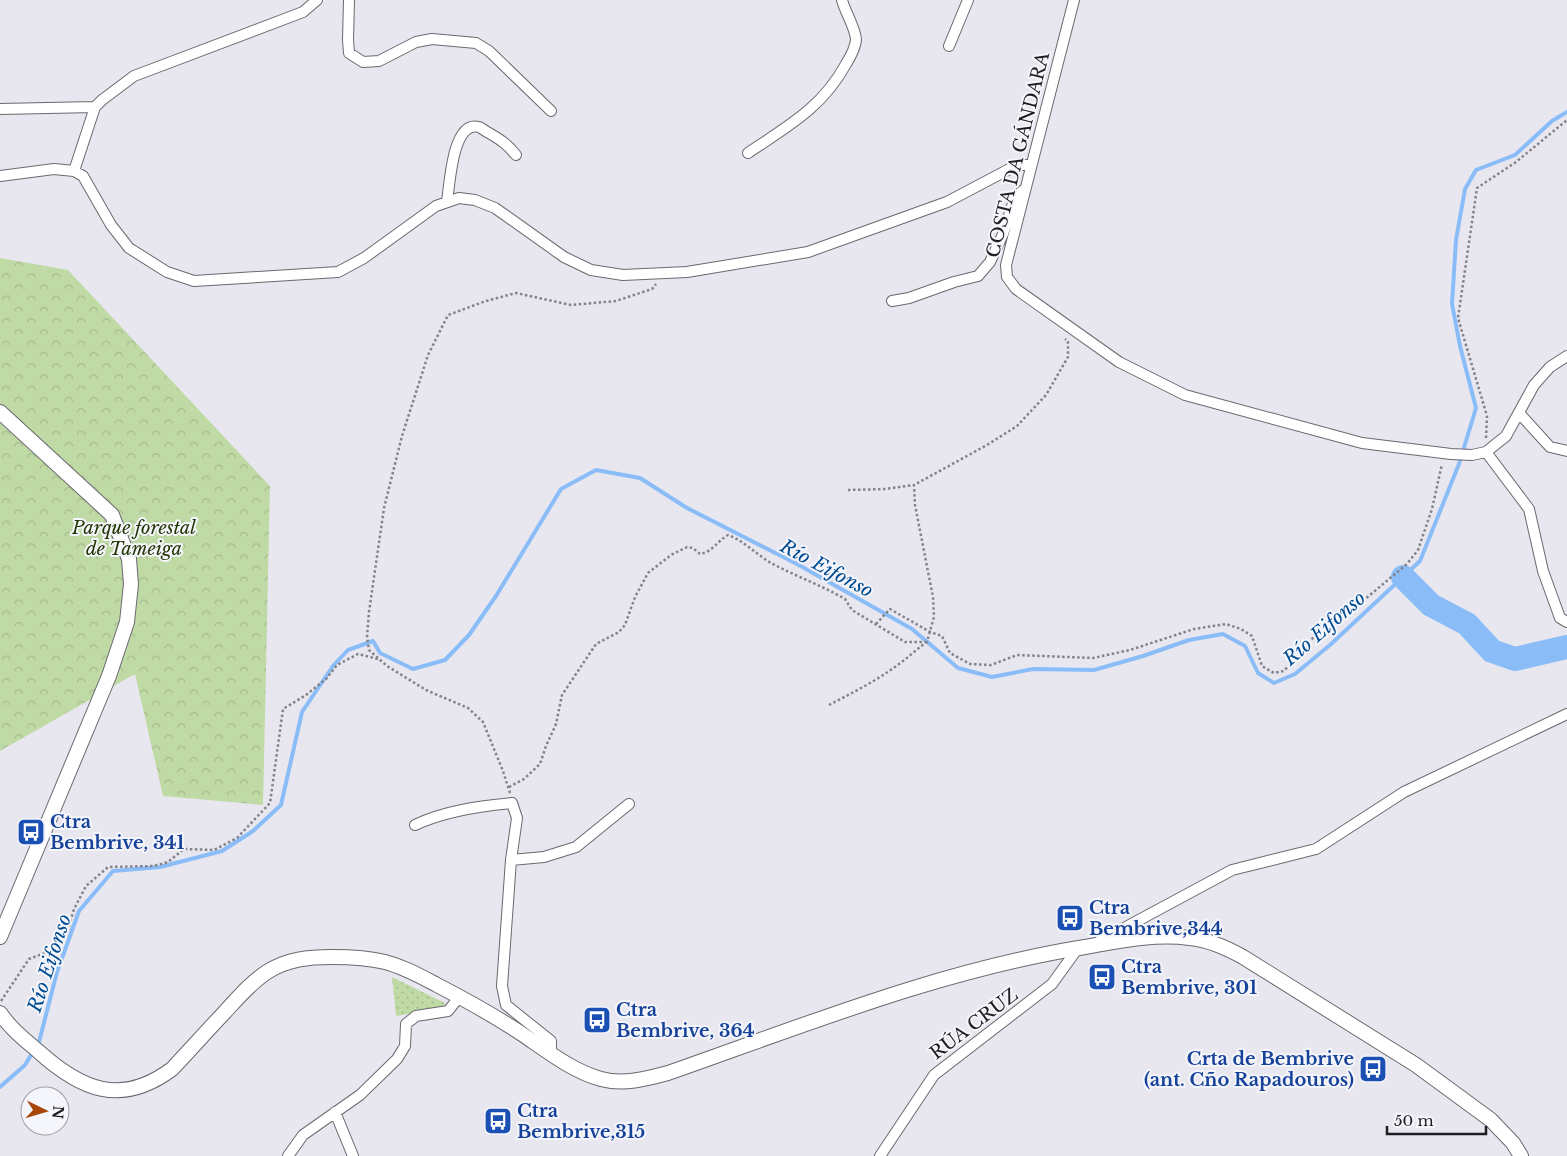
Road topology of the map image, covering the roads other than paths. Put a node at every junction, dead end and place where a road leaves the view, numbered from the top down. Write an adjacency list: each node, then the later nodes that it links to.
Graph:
1 (317, 0): 7 (street)
2 (349, 0): 9 (street)
3 (842, 0): 10 (street)
4 (968, 0): 6 (street)
5 (1074, 0): 12 (street, COSTA DA GÁNDARA)
6 (949, 46)
7 (95, 107): 8 (street); 13 (street)
8 (0, 109)
9 (551, 110)
10 (748, 153)
11 (516, 155): 16 (street)
12 (1031, 165): 15 (street, COSTA DA GÁNDARA); 16 (street)
13 (74, 171): 14 (street); 16 (street)
14 (0, 176)
15 (1025, 189): 17 (street); 22 (street, COSTA DA GÁNDARA)
16 (447, 202)
17 (892, 301)
18 (1567, 356): 20 (street)
19 (0, 412): 28 (street)
20 (1519, 413): 21 (street); 22 (street)
21 (1567, 451)
22 (1486, 452): 23 (street)
23 (1567, 622)
24 (1567, 714): 29 (street)
25 (629, 804): 27 (street)
26 (415, 825): 27 (street)
27 (511, 860): 33 (street)
28 (0, 938)
29 (1093, 945): 30 (street); 38 (street)
30 (1078, 948): 33 (street); 37 (street, RÚA CRUZ)
31 (460, 996): 32 (street); 33 (street); 34 (street)
32 (0, 1013)
33 (551, 1054)
34 (335, 1112): 35 (street); 36 (street)
35 (288, 1156)
36 (353, 1156)
37 (880, 1156)
38 (1521, 1156)

